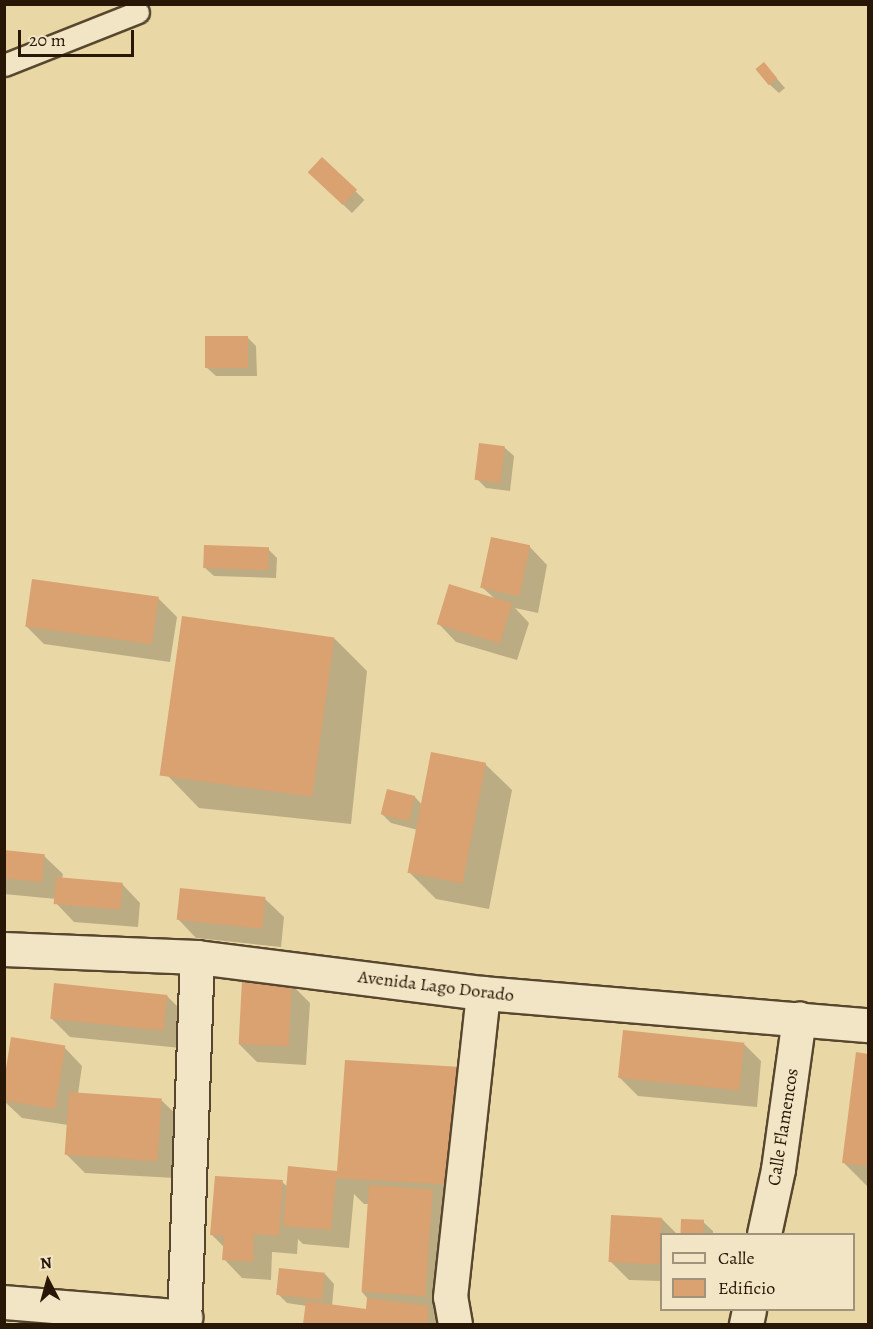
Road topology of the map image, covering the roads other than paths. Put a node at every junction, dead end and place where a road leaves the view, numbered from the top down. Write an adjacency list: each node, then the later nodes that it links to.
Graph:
1 (138, 12): 2 (lane)
2 (4, 65)
3 (4, 949): 4 (street, Avenida Lago Dorado)
4 (197, 957): 5 (street, Avenida Lago Dorado); 10 (street)
5 (483, 993): 6 (street, Avenida Lago Dorado); 11 (street)
6 (800, 1018): 7 (street, Avenida Lago Dorado); 8 (street, Calle Flamencos)
7 (868, 1025)
8 (764, 1233)
9 (4, 1302): 10 (street)
10 (184, 1321)
11 (455, 1324)

